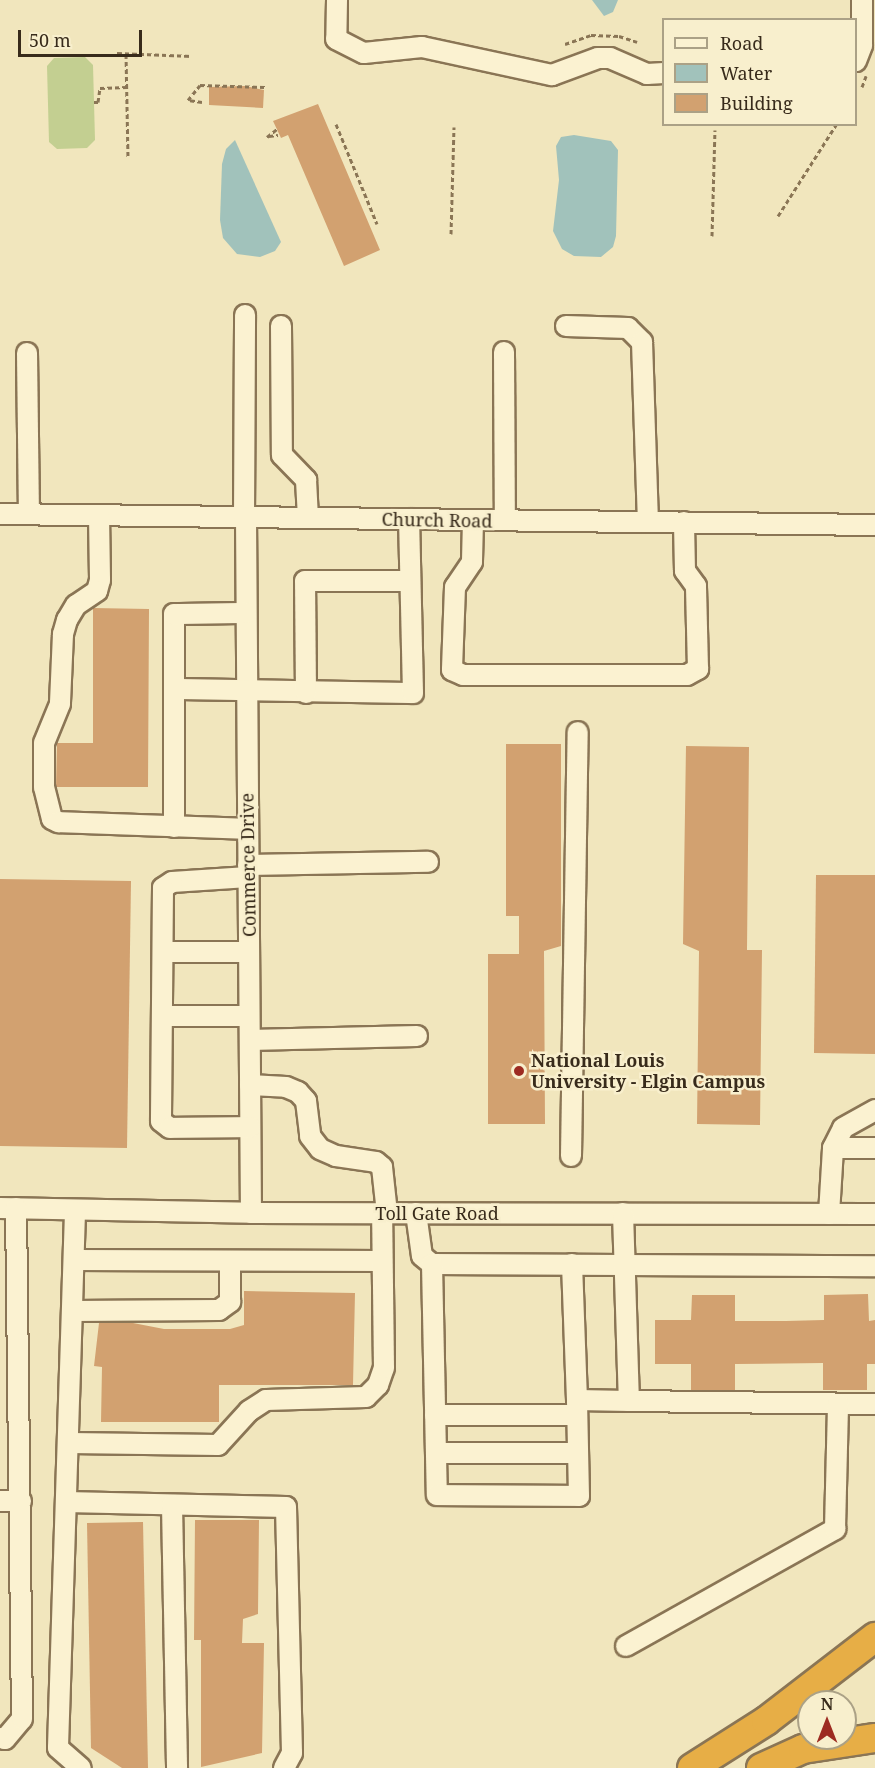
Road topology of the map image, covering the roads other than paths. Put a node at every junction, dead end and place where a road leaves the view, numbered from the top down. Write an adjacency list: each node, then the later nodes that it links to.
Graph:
1 (337, 0): 4 (street)
2 (862, 0): 3 (street)
3 (857, 56)
4 (662, 73)
5 (245, 315): 13 (street, Commerce Drive)
6 (280, 326): 14 (street)
7 (566, 326): 18 (street)
8 (504, 352): 17 (street)
9 (27, 353): 11 (street)
10 (0, 514): 11 (street, Church Road)
11 (29, 514): 12 (street, Church Road)
12 (99, 515): 13 (street, Church Road); 27 (street)
13 (245, 517): 14 (street, Church Road); 22 (street, Commerce Drive)
14 (308, 518): 15 (street, Church Road)
15 (409, 519): 16 (street, Church Road); 21 (street)
16 (473, 520): 17 (street, Church Road); 19 (street)
17 (505, 520): 18 (street, Church Road)
18 (648, 522): 19 (street, Church Road)
19 (684, 522): 20 (street, Church Road)
20 (875, 525)
21 (410, 581): 25 (street); 25 (street)
22 (246, 613): 23 (street); 24 (street, Commerce Drive)
23 (175, 690): 24 (street); 27 (street)
24 (246, 693): 25 (street); 28 (street, Commerce Drive)
25 (306, 693)
26 (578, 732): 42 (street)
27 (174, 826): 28 (street)
28 (248, 829): 30 (street, Commerce Drive)
29 (428, 862): 30 (street)
30 (248, 871): 31 (street); 32 (street, Commerce Drive)
31 (163, 952): 32 (street); 33 (street)
32 (249, 952): 34 (street, Commerce Drive)
33 (162, 1016): 34 (street); 39 (street)
34 (249, 1016): 36 (street, Commerce Drive)
35 (417, 1036): 36 (street)
36 (250, 1040): 37 (street, Commerce Drive)
37 (250, 1085): 39 (street, Commerce Drive); 46 (street)
38 (875, 1110): 40 (street)
39 (250, 1127): 45 (street, Commerce Drive)
40 (833, 1148): 41 (street); 49 (street)
41 (875, 1148)
42 (571, 1156)
43 (8, 1208): 44 (street, Toll Gate Road); 58 (street)
44 (75, 1212): 45 (street, Toll Gate Road); 51 (street)
45 (251, 1213): 46 (street, Toll Gate Road)
46 (384, 1213): 47 (street, Toll Gate Road); 53 (street)
47 (416, 1213): 48 (street, Toll Gate Road); 54 (street)
48 (623, 1213): 49 (street, Toll Gate Road); 56 (street)
49 (830, 1214): 50 (street, Toll Gate Road)
50 (875, 1214)
51 (74, 1260): 52 (street); 59 (street)
52 (230, 1261): 53 (street); 59 (street)
53 (382, 1261): 65 (street)
54 (432, 1264): 55 (street); 64 (street)
55 (572, 1264): 56 (street); 63 (street)
56 (625, 1264): 57 (street); 60 (street)
57 (875, 1266)
58 (8, 1292): 69 (street)
59 (73, 1311): 65 (street)
60 (629, 1401): 61 (street); 63 (street)
61 (838, 1404): 62 (street); 73 (street)
62 (875, 1404)
63 (577, 1408): 64 (street); 67 (street)
64 (435, 1415): 66 (street)
65 (70, 1443): 70 (street)
66 (436, 1453): 67 (street); 67 (street)
67 (578, 1453)
68 (0, 1501): 69 (street)
69 (21, 1501): 74 (street)
70 (66, 1502): 71 (street); 76 (street)
71 (172, 1504): 77 (street); 78 (street)
72 (875, 1637): 79 (highway)
73 (626, 1646)
74 (0, 1738)
75 (875, 1738): 80 (highway)
76 (81, 1768)
77 (177, 1768)
78 (284, 1768)
79 (692, 1768)
80 (761, 1768)

